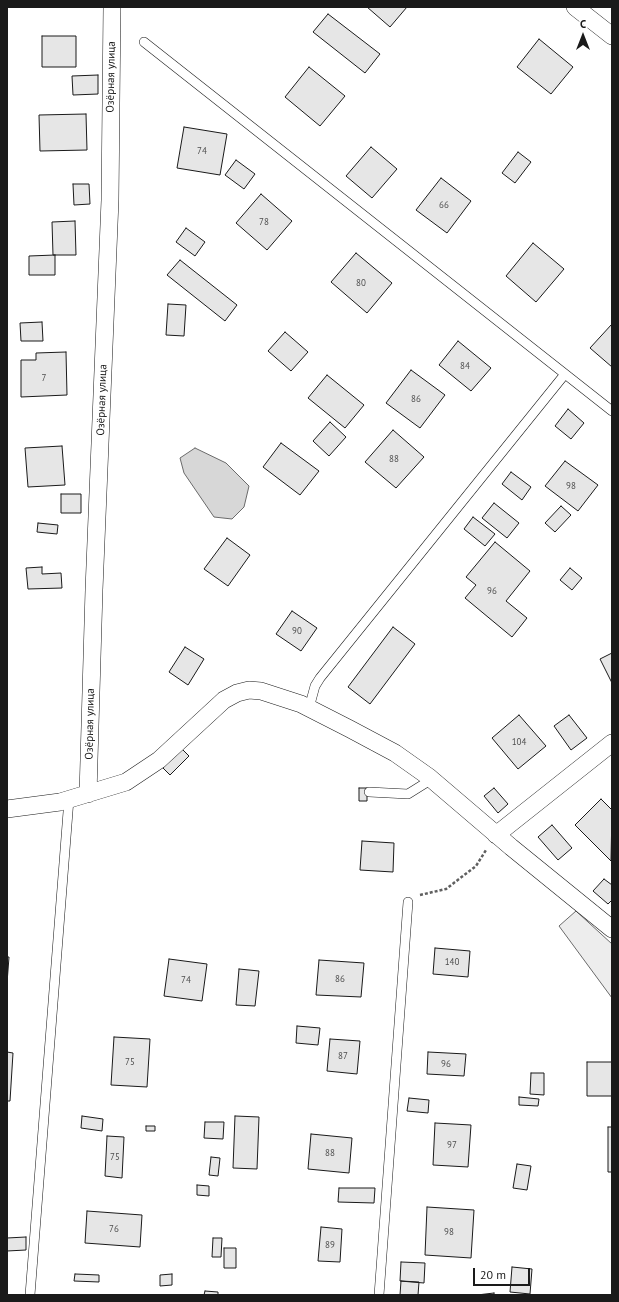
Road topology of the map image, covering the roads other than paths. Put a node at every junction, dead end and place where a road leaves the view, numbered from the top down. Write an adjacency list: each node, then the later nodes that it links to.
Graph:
1 (112, 7): 11 (street, Озёрная улица)
2 (575, 7): 3 (street)
3 (612, 36)
4 (144, 42): 5 (lane)
5 (565, 374): 6 (lane); 7 (lane)
6 (612, 411)
7 (309, 708): 9 (street); 11 (street)
8 (612, 743): 14 (street)
9 (432, 779): 10 (lane); 14 (street)
10 (369, 792)
11 (88, 794): 12 (street)
12 (69, 800): 13 (street); 17 (lane)
13 (7, 810)
14 (496, 835): 16 (street)
15 (408, 902): 18 (lane)
16 (612, 930)
17 (30, 1295)
18 (379, 1295)

